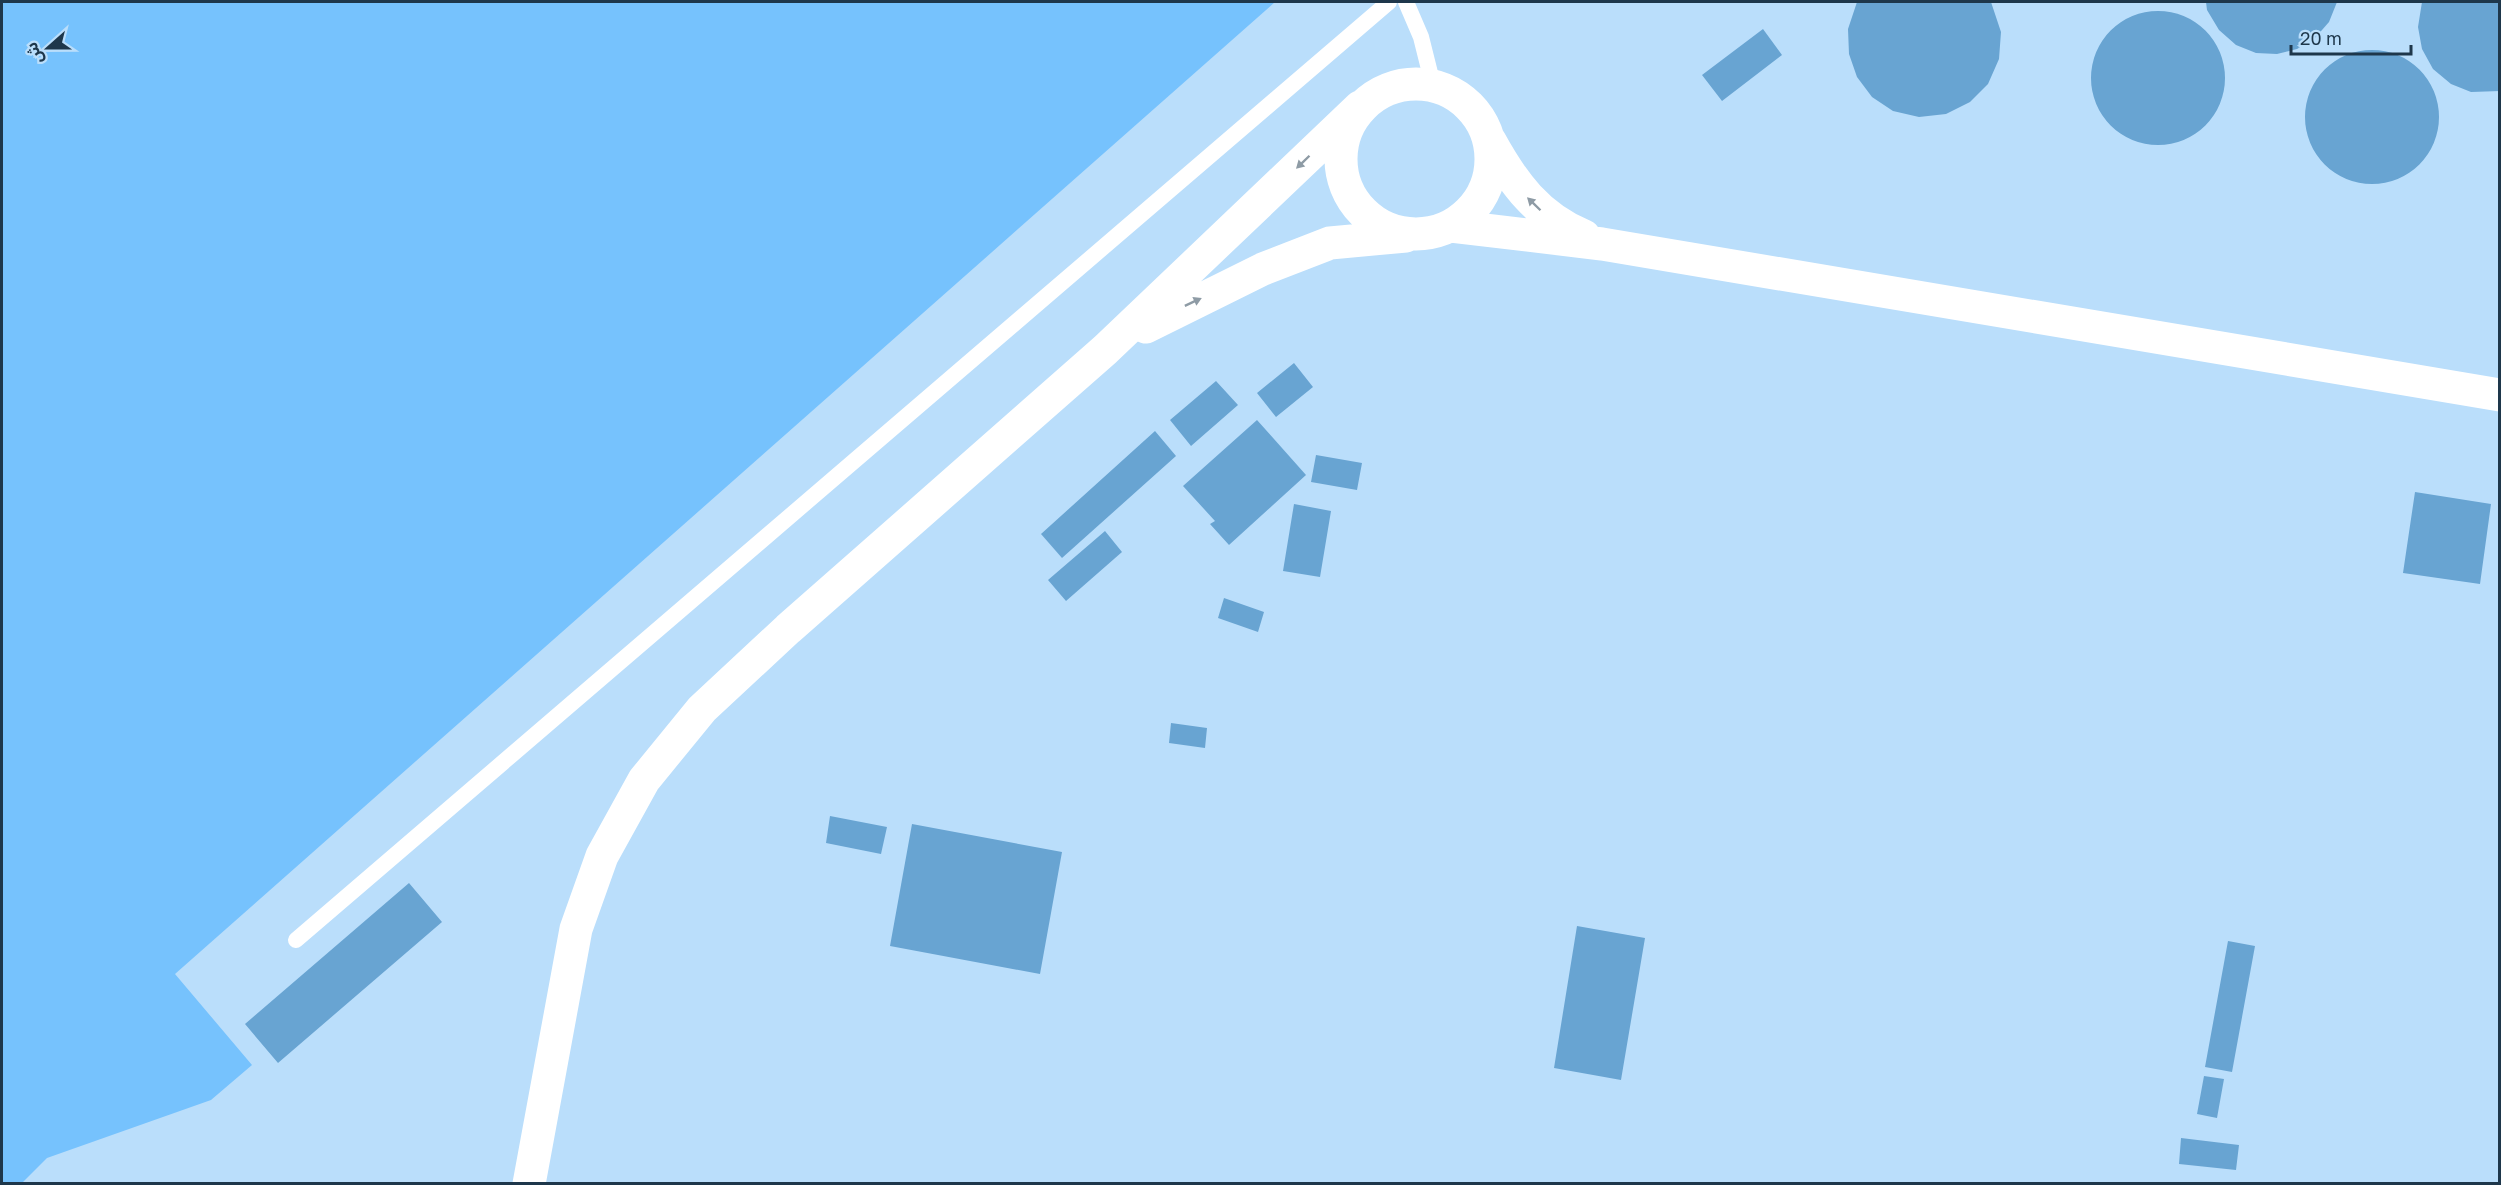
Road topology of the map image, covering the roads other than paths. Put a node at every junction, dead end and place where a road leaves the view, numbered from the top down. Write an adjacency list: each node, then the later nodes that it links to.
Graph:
1 (1389, 2): 11 (lane)
2 (1406, 2): 3 (lane)
3 (1433, 85): 4 (street); 5 (street)
4 (1360, 107): 7 (street); 9 (street, one-way to 9)
5 (1489, 140): 6 (street); 8 (street, one-way to 5)
6 (1451, 226): 7 (street); 8 (street)
7 (1415, 235): 9 (street, one-way to 7)
8 (1602, 243): 10 (street)
9 (1106, 350): 12 (street)
10 (2499, 395)
11 (296, 940)
12 (529, 1184)

